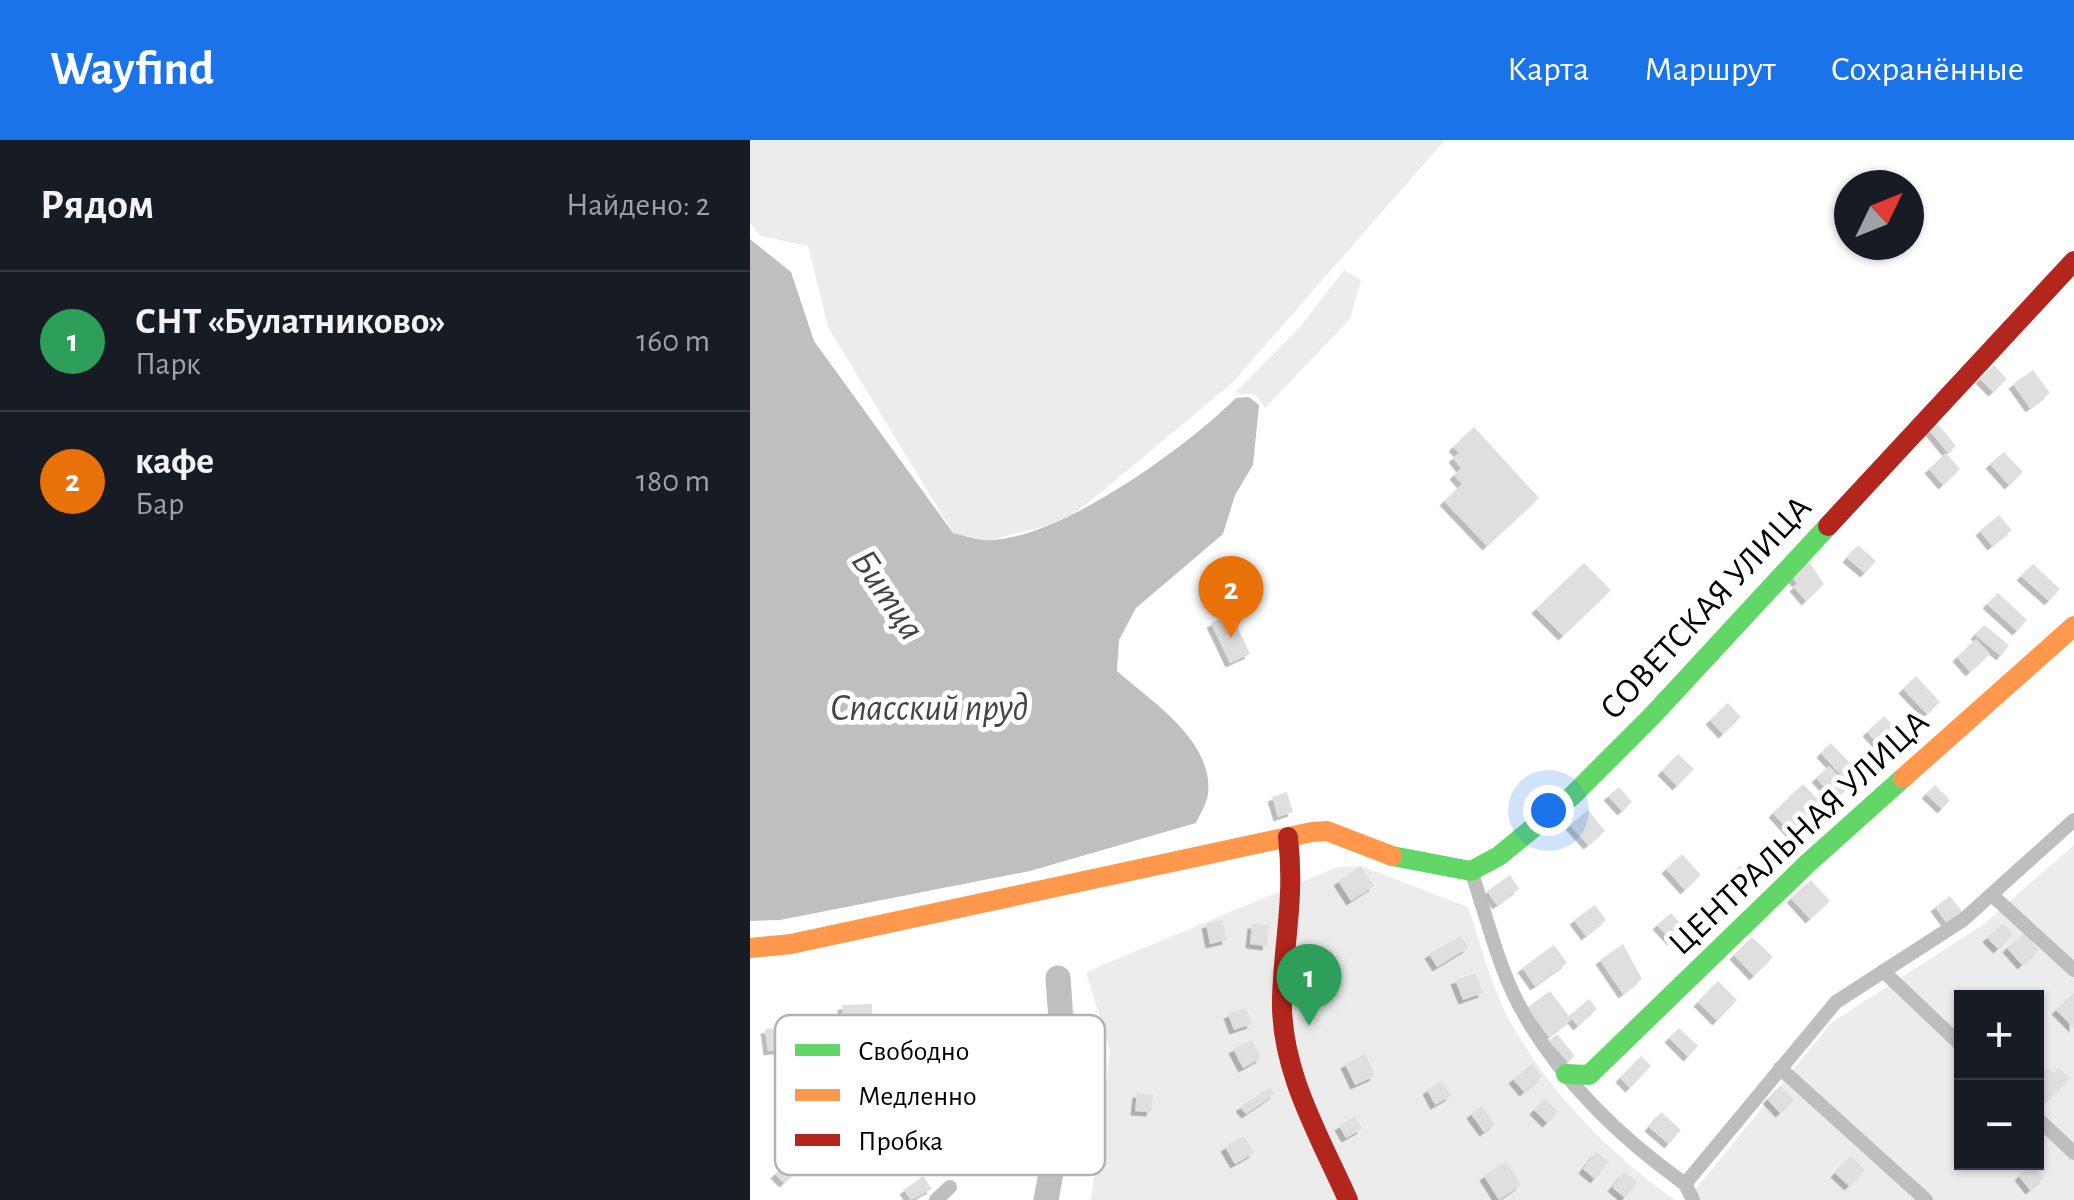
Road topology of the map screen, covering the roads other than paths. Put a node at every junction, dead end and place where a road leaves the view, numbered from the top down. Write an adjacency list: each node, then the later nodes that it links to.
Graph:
1 (2074, 261): 5 (street, СОВЕТСКАЯ УЛИЦА)
2 (2074, 626): 12 (street, ЦЕНТРАЛЬНАЯ УЛИЦА)
3 (2074, 820): 6 (street)
4 (1288, 837): 5 (street); 7 (street); 18 (street)
5 (1471, 871): 12 (street)
6 (1993, 896): 8 (street); 9 (street)
7 (750, 948)
8 (2074, 970)
9 (1883, 971): 10 (street); 11 (street)
10 (1954, 1038)
11 (1780, 1068): 15 (street); 20 (street)
12 (1566, 1074): 15 (street)
13 (2044, 1125): 14 (street)
14 (2074, 1153)
15 (1684, 1184): 19 (street)
16 (950, 1187): 17 (street)
17 (936, 1200)
18 (1348, 1200)
19 (1693, 1200)
20 (1926, 1200)

